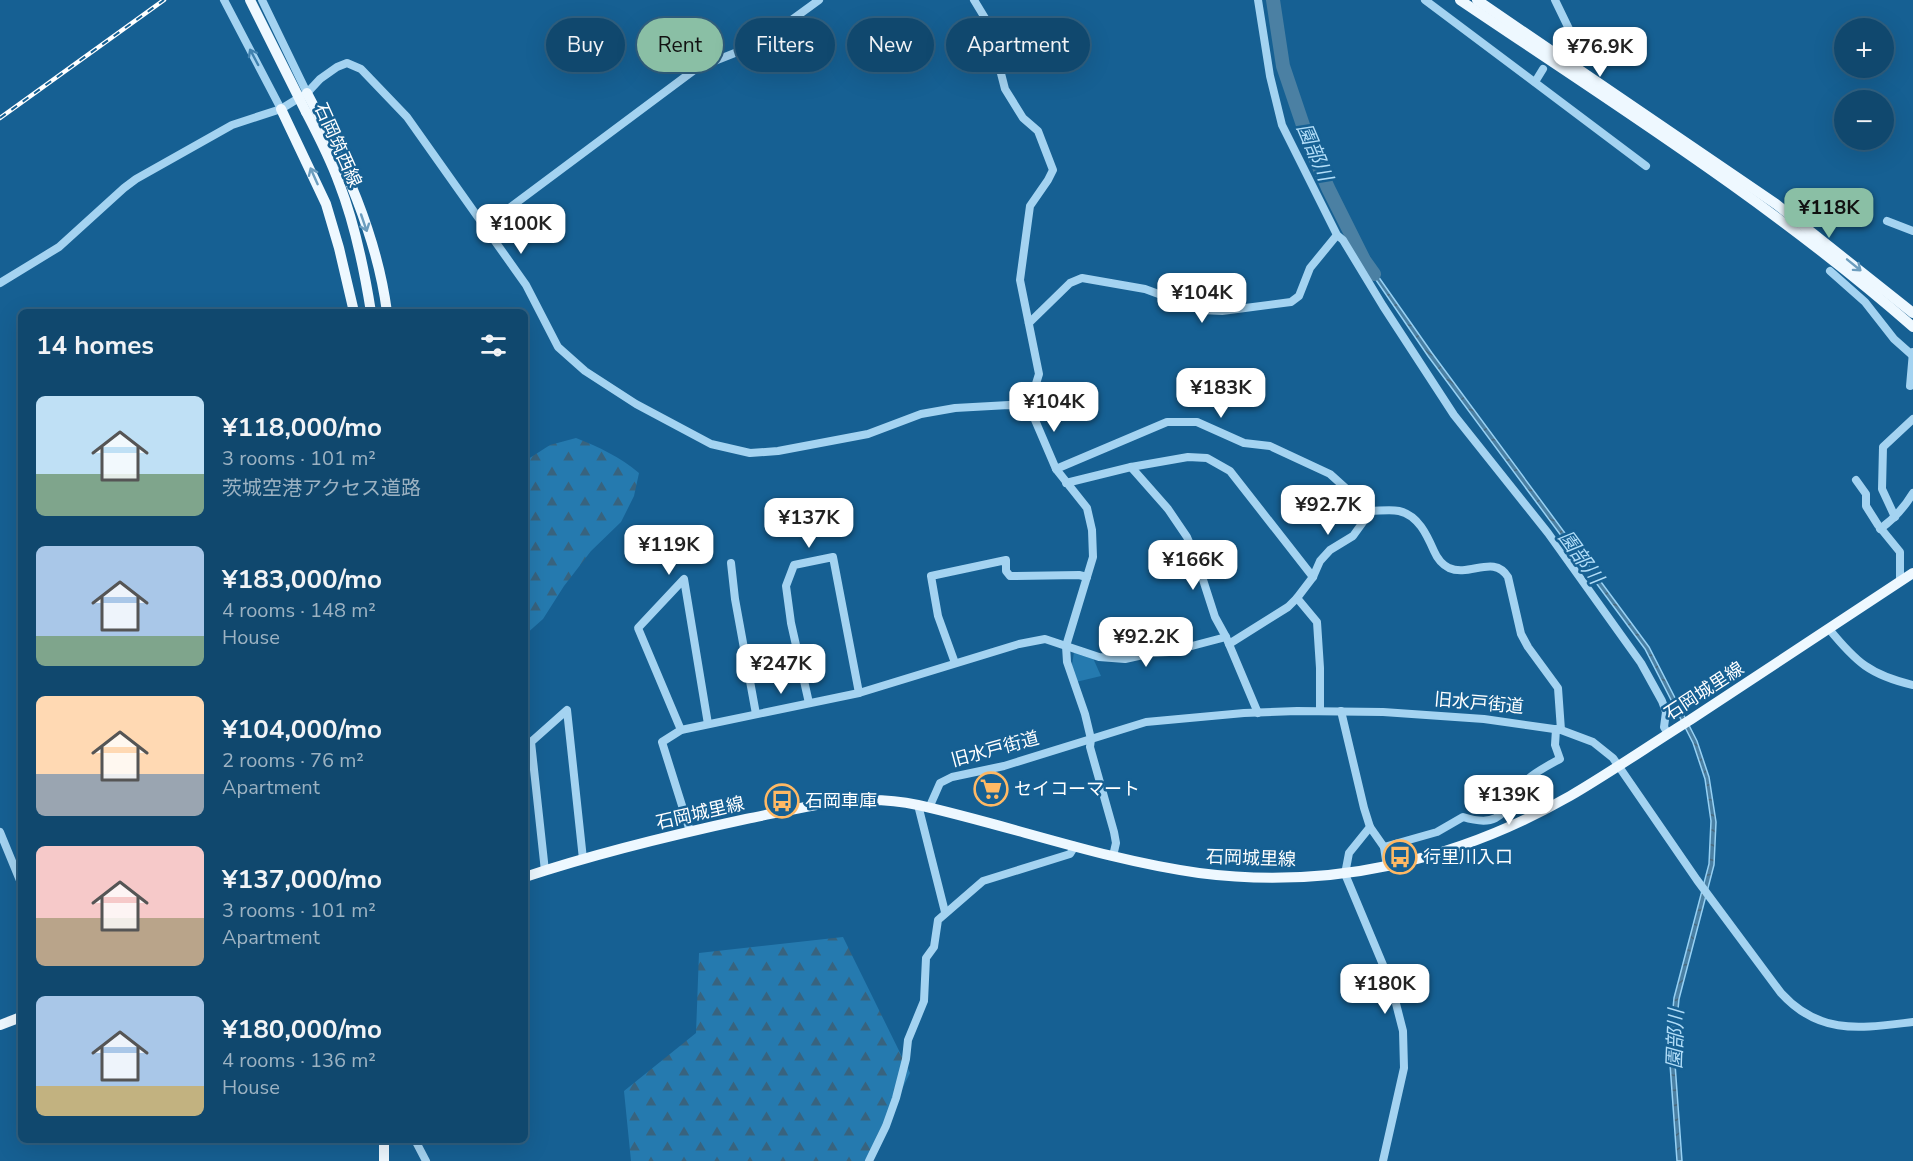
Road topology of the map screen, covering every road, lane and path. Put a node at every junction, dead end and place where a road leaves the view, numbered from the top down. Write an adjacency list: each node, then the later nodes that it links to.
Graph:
1 (224, 0): 15 (street, one-way to 1)
2 (250, 0): 24 (main road, 石岡筑西線, bridge)
3 (262, 0): 14 (street)
4 (819, 0): 18 (street)
5 (974, 0): 27 (street)
6 (1258, 0): 20 (street)
7 (1425, 0): 13 (street)
8 (1460, 0): 28 (main road)
9 (1477, 0): 26 (main road, one-way to 26)
10 (1555, 0): 11 (street)
11 (1560, 46)
12 (1543, 69): 13 (street)
13 (1535, 82): 16 (street)
14 (307, 93): 15 (street); 18 (street); 25 (main road, one-way to 25)
15 (281, 109): 22 (street); 23 (main road, one-way to 15)
16 (1646, 166)
17 (1887, 220): 19 (street)
18 (484, 227): 31 (street)
19 (1913, 231)
20 (1337, 235): 27 (street); 61 (street)
21 (1830, 272): 29 (street)
22 (0, 283)
23 (353, 309)
24 (370, 309)
25 (386, 309)
26 (1913, 313)
27 (1029, 322): 31 (street)
28 (1913, 327)
29 (1912, 354): 30 (street)
30 (1910, 386)
31 (1029, 406): 34 (street)
32 (1913, 419): 39 (street)
33 (1131, 467): 36 (street); 44 (street); 48 (street)
34 (1056, 469): 36 (street); 38 (street)
35 (1856, 480): 40 (street)
36 (1066, 483): 43 (street)
37 (1913, 493): 39 (street)
38 (1371, 511): 44 (street); 59 (street)
39 (1895, 517): 40 (street)
40 (1881, 529): 45 (street)
41 (731, 562): 56 (street)
42 (1913, 573): 45 (main road, 石岡城里線)
43 (1088, 577): 49 (street); 50 (street)
44 (1313, 577): 46 (street)
45 (1900, 581): 47 (main road, 石岡城里線)
46 (1297, 598): 48 (street); 54 (street)
47 (1829, 628): 51 (street); 61 (main road, 石岡城里線)
48 (1228, 640): 49 (street); 57 (street)
49 (1066, 646): 50 (street); 62 (street)
50 (955, 663): 52 (street)
51 (1913, 685)
52 (860, 693): 53 (street); 53 (street)
53 (809, 703): 56 (street)
54 (1320, 711): 55 (street, 旧水戸街道); 57 (street, 旧水戸街道)
55 (1341, 711): 59 (street, 旧水戸街道); 65 (street)
56 (756, 714): 58 (street)
57 (1258, 714): 62 (street, 旧水戸街道)
58 (708, 724): 60 (street); 60 (street)
59 (1559, 729): 63 (street, 旧水戸街道); 69 (street)
60 (681, 730): 66 (street)
61 (1672, 731): 63 (main road, 石岡城里線)
62 (1091, 739): 64 (street, 旧水戸街道); 70 (street)
63 (1619, 766): 73 (main road, 石岡城里線); 79 (street, 旧水戸街道)
64 (924, 807): 66 (main road, 石岡城里線); 68 (main road, 石岡城里線); 77 (street)
65 (1370, 828): 69 (street); 75 (street)
66 (690, 831): 71 (main road, 石岡城里線)
67 (0, 832): 72 (street)
68 (1075, 846): 70 (main road, 石岡城里線); 77 (street)
69 (1384, 847): 73 (street)
70 (1113, 856): 75 (main road, 石岡城里線)
71 (583, 859): 74 (main road, 石岡城里線); 74 (street)
72 (16, 863)
73 (1387, 867): 75 (main road, 石岡城里線)
74 (545, 870): 76 (main road, 石岡城里線)
75 (1346, 874): 86 (street)
76 (528, 876)
77 (945, 912): 85 (street)
78 (18, 1018): 80 (main road)
79 (1913, 1022)
80 (0, 1024)
81 (384, 1143): 83 (main road)
82 (417, 1143): 84 (street)
83 (384, 1161)
84 (426, 1161)
85 (869, 1161)
86 (1383, 1161)

